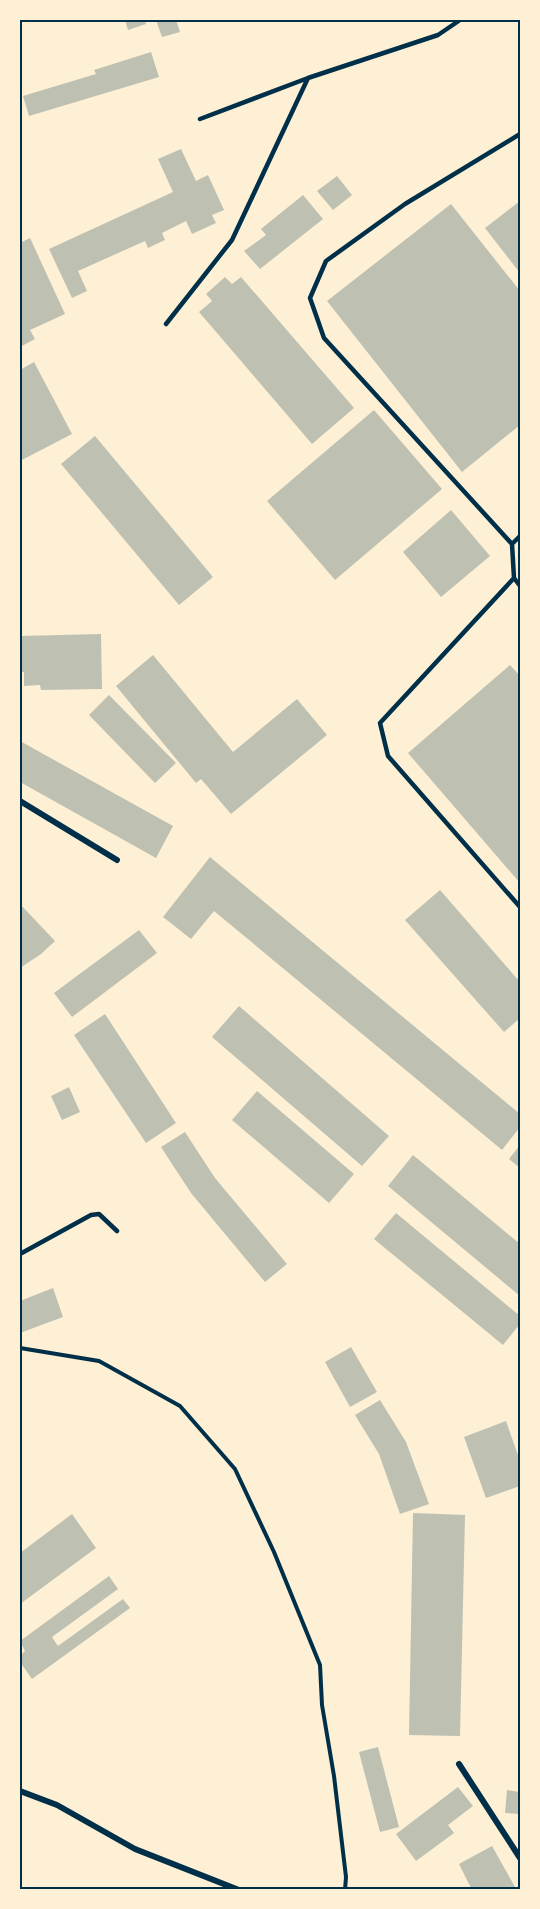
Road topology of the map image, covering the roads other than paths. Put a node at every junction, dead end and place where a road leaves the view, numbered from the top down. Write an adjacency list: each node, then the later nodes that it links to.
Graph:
1 (460, 20): 2 (lane)
2 (308, 78): 3 (lane); 5 (lane)
3 (200, 119)
4 (520, 134): 7 (lane)
5 (166, 324)
6 (520, 536): 7 (lane)
7 (512, 544): 8 (lane)
8 (514, 578): 9 (lane); 12 (lane)
9 (520, 586)
10 (20, 801): 11 (street)
11 (117, 860)
12 (520, 907)
13 (117, 1231): 14 (lane)
14 (20, 1254)
15 (459, 1764): 17 (street)
16 (20, 1791): 18 (street)
17 (520, 1858)
18 (239, 1890)

